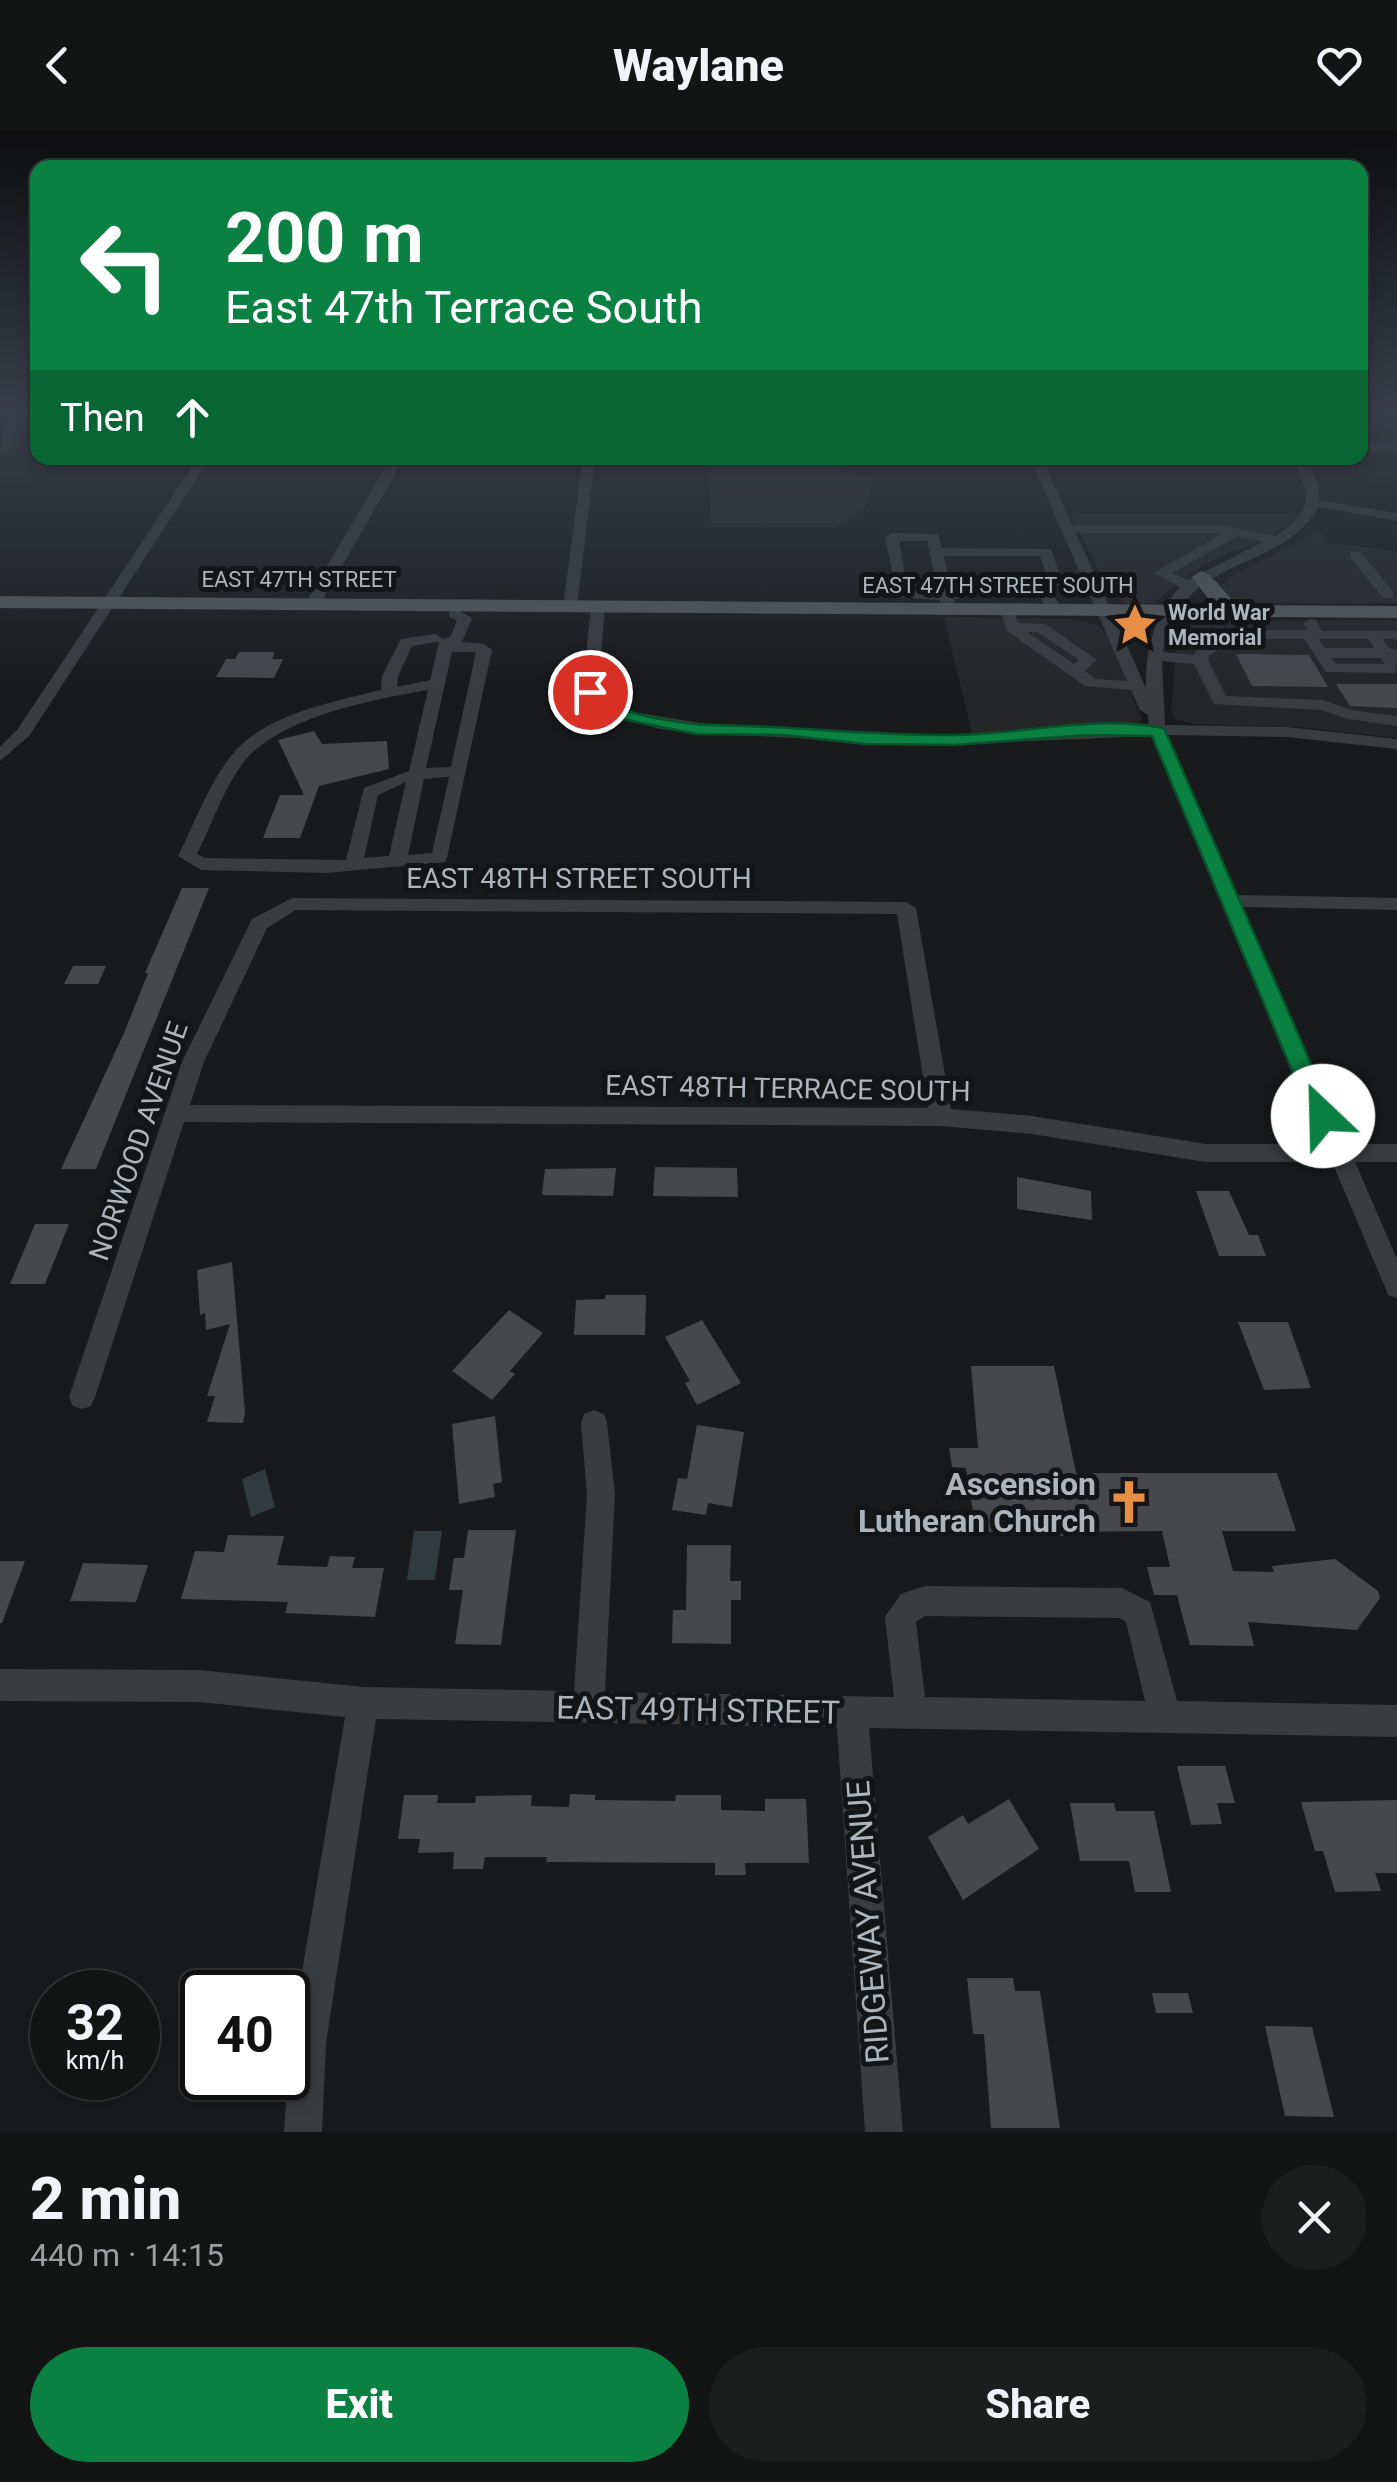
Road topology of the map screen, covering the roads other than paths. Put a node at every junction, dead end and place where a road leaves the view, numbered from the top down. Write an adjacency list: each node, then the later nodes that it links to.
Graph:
1 (172, 505): 16 (street)
2 (371, 505): 20 (street)
3 (583, 505): 21 (street)
4 (1056, 505): 8 (street)
5 (1314, 505): 10 (street)
6 (1335, 505): 7 (street)
7 (1397, 517)
8 (1066, 529): 9 (street); 24 (street)
9 (1238, 532): 10 (street); 11 (street); 14 (street)
10 (1278, 540): 11 (street)
11 (1260, 548): 14 (street)
12 (936, 552): 17 (street); 17 (street); 18 (street)
13 (1356, 555): 19 (street)
14 (1195, 582): 25 (street); 26 (main road)
15 (0, 602): 16 (main road, EAST 47TH STREET)
16 (107, 602): 20 (main road, EAST 47TH STREET); 42 (street)
17 (939, 602): 18 (street); 22 (main road, EAST 47TH STREET SOUTH); 28 (main road, EAST 47TH STREET SOUTH)
18 (1050, 602): 24 (main road, EAST 47TH STREET SOUTH); 28 (main road, EAST 47TH STREET SOUTH)
19 (1395, 603): 27 (main road, EAST 47TH STREET SOUTH)
20 (313, 604): 23 (main road, EAST 47TH STREET)
21 (570, 606): 22 (main road, EAST 47TH STREET); 23 (main road, EAST 47TH STREET)
22 (598, 606): 40 (street)
23 (456, 610): 32 (street)
24 (1102, 610): 25 (main road, EAST 47TH STREET SOUTH); 37 (street)
25 (1172, 611): 26 (main road, EAST 47TH STREET SOUTH); 34 (street)
26 (1236, 611): 27 (main road, EAST 47TH STREET SOUTH)
27 (1304, 612): 31 (street)
28 (1009, 619): 37 (street)
29 (1372, 635): 30 (street); 31 (street); 33 (street)
30 (1397, 635)
31 (1316, 642): 33 (street); 35 (street)
32 (442, 643): 36 (street); 38 (street); 44 (street)
33 (1391, 653)
34 (1154, 656): 35 (street); 40 (street)
35 (1200, 660): 39 (street)
36 (436, 684): 38 (street); 43 (street)
37 (1137, 686): 40 (street)
38 (389, 692): 46 (street)
39 (1397, 721)
40 (1158, 732): 41 (street); 47 (street)
41 (1397, 744)
42 (0, 756)
43 (417, 772): 44 (street); 45 (street); 46 (street)
44 (458, 772): 45 (street)
45 (397, 861): 46 (street)
46 (354, 864)
47 (1229, 901): 48 (street); 52 (street)
48 (1397, 904)
49 (270, 914): 50 (street, NORWOOD AVENUE); 51 (street, EAST 48TH STREET SOUTH)
50 (176, 1112): 51 (street, EAST 48TH TERRACE SOUTH); 55 (street, NORWOOD AVENUE)
51 (940, 1117): 52 (street, EAST 48TH TERRACE SOUTH)
52 (1338, 1152): 53 (street, EAST 48TH TERRACE SOUTH); 54 (street)
53 (1397, 1153)
54 (1397, 1287)
55 (82, 1398)
56 (594, 1423): 59 (street)
57 (0, 1685): 58 (street, EAST 49TH STREET)
58 (363, 1703): 59 (street, EAST 49TH STREET); 64 (street)
59 (589, 1708): 60 (street, EAST 49TH STREET)
60 (852, 1712): 61 (street, EAST 49TH STREET); 65 (street, RIDGEWAY AVENUE)
61 (911, 1713): 62 (street, EAST 49TH STREET); 62 (street)
62 (1166, 1717): 63 (street, EAST 49TH STREET)
63 (1397, 1721)
64 (303, 2132)
65 (884, 2132)

